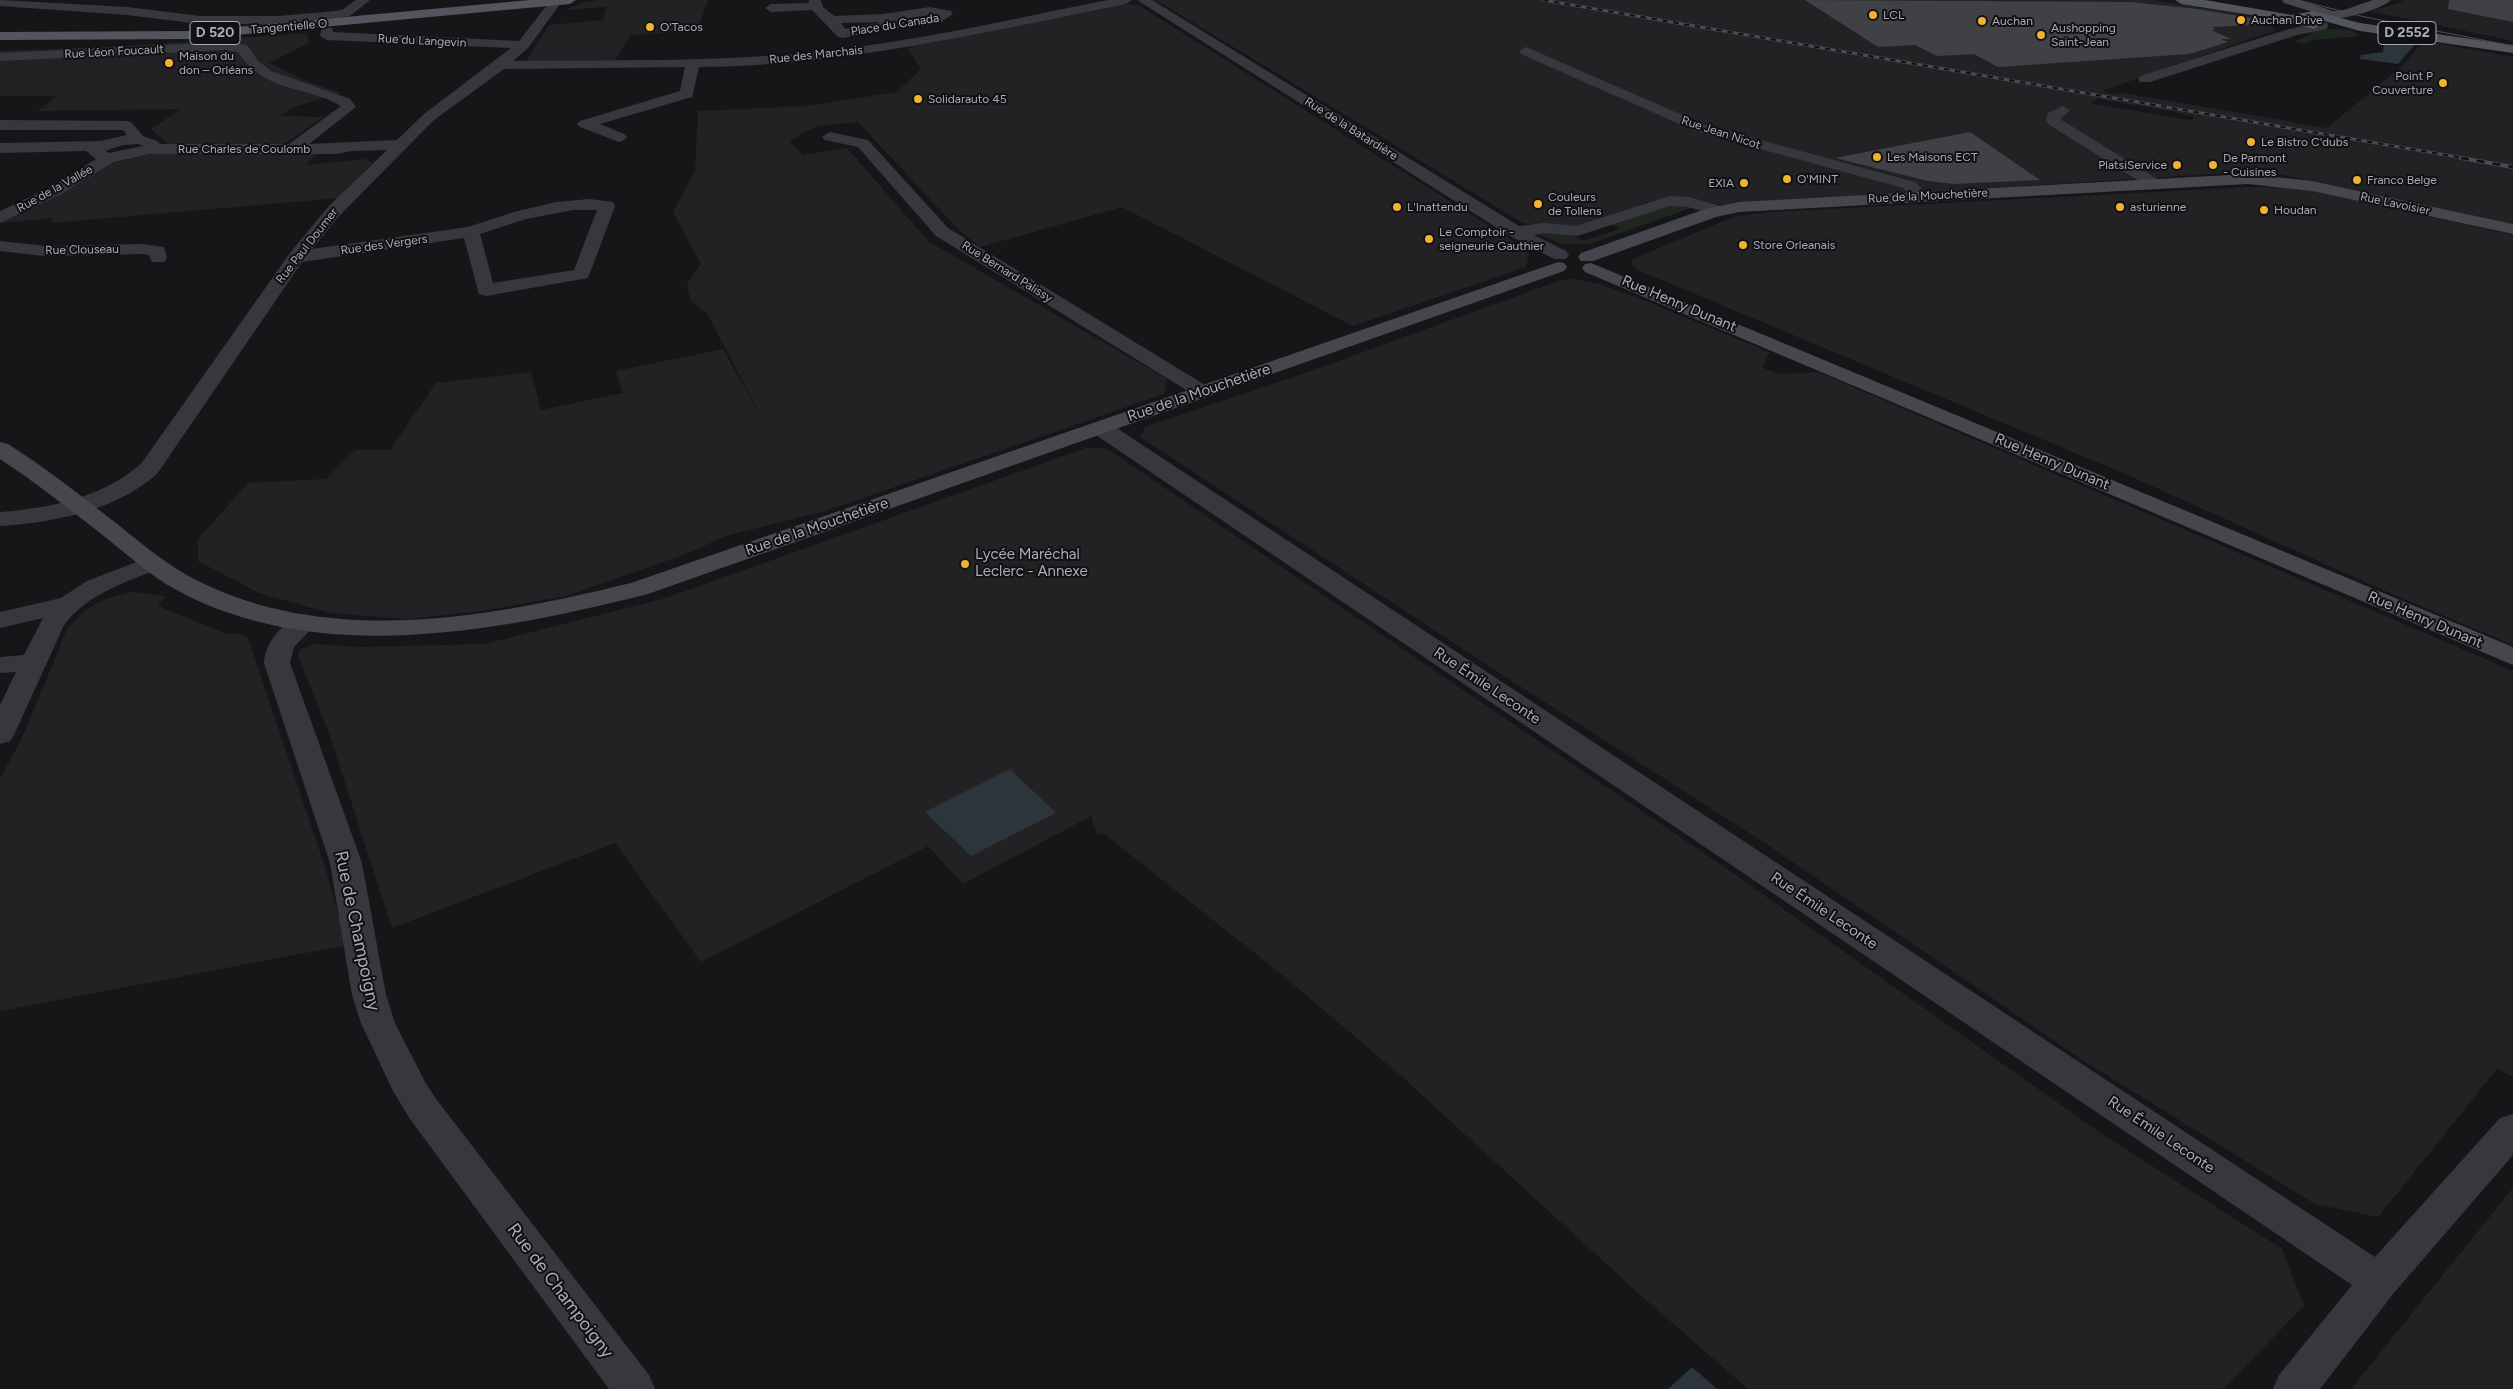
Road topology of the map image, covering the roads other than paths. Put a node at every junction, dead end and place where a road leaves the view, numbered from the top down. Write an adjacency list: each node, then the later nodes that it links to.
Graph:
1 (364, 0): 12 (street)
2 (518, 0): 13 (main road)
3 (530, 0): 13 (main road, Tangentielle O / D 520)
4 (570, 0): 14 (main road, D 520)
5 (582, 0): 14 (main road, D 520)
6 (1126, 0): 34 (street, Rue des Marchais)
7 (1143, 0): 58 (street, Rue de la Batardière)
8 (2182, 0): 21 (main road)
9 (2215, 0): 21 (main road)
10 (2288, 0): 19 (street)
11 (2385, 0): 19 (street)
12 (0, 2)
13 (496, 3): 25 (main road, Tangentielle O / D 520)
14 (555, 3): 17 (main road, Tangentielle O / D 520); 17 (main road, D 520); 30 (street, Rue Paul Doumer)
15 (816, 3): 16 (street); 18 (street)
16 (770, 4): 20 (street)
17 (409, 16): 25 (main road, Tangentielle O / D 520)
18 (832, 20): 26 (street); 26 (street, Place du Canada)
19 (2332, 21): 21 (street); 31 (main road, D 2552); 33 (main road)
20 (766, 22)
21 (2301, 22): 38 (street)
22 (0, 27): 25 (main road)
23 (327, 31): 30 (street, Rue du Langevin)
24 (0, 32): 27 (main road, D 520)
25 (187, 33): 27 (main road, Tangentielle O / D 520); 29 (main road)
26 (843, 33): 34 (street)
27 (18, 35): 28 (main road, D 520)
28 (0, 36)
29 (0, 41)
30 (523, 45): 37 (street, Rue Paul Doumer)
31 (2513, 49)
32 (1526, 51): 51 (street, Rue Jean Nicot)
33 (2513, 53)
34 (832, 55): 36 (street, Rue des Marchais)
35 (0, 57): 47 (street, Rue Léon Foucault)
36 (693, 63): 37 (street, Rue des Marchais); 41 (street)
37 (501, 65): 45 (street, Rue Paul Doumer)
38 (2145, 79)
39 (2063, 110): 50 (street)
40 (0, 125): 43 (street)
41 (619, 137)
42 (830, 137): 64 (street, Rue Bernard Palissy)
43 (138, 138): 46 (street); 48 (street, Rue Charles de Coulomb)
44 (0, 148): 48 (street, Rue Charles de Coulomb)
45 (397, 148): 47 (street, Rue Charles de Coulomb); 60 (street, Rue Paul Doumer)
46 (150, 149): 47 (street, Rue Charles de Coulomb); 48 (street, Rue Charles de Coulomb)
47 (293, 149)
48 (102, 152): 53 (street, Rue de la Vallée)
49 (2277, 180): 50 (street, Rue de la Mouchetière); 56 (street, Rue Lavoisier)
50 (2153, 183): 51 (street, Rue de la Mouchetière)
51 (1922, 196): 54 (street, Rue de la Mouchetière)
52 (0, 206): 53 (street)
53 (26, 206): 55 (street, Rue de la Vallée)
54 (1718, 211): 58 (street); 63 (street, Rue de la Mouchetière)
55 (0, 218)
56 (2513, 229)
57 (471, 232): 57 (street, Rue des Vergers); 60 (street, Rue des Vergers)
58 (1516, 232): 62 (street, Rue de la Batardière)
59 (0, 246): 61 (street, Rue Clouseau)
60 (296, 257): 67 (street, Rue Paul Doumer)
61 (158, 258)
62 (1559, 261): 63 (street); 64 (street, Rue de la Mouchetière)
63 (1589, 262): 73 (street, Rue Henry Dunant)
64 (1203, 392): 65 (street, Rue de la Mouchetière)
65 (1101, 428): 72 (street, Rue de la Mouchetière); 78 (street, Rue Émile Leconte)
66 (0, 448): 67 (street, Rue de la Mouchetière)
67 (78, 505): 68 (street, Rue Paul Doumer); 69 (street, Rue de la Mouchetière)
68 (0, 519)
69 (152, 563): 70 (street); 72 (street, Rue de la Mouchetière)
70 (67, 604): 71 (street); 74 (street)
71 (0, 620)
72 (305, 622): 79 (street, Rue de Champoigny)
73 (2513, 657)
74 (33, 662): 75 (street); 76 (street)
75 (0, 665)
76 (0, 735)
77 (2513, 1129): 78 (street)
78 (2379, 1281): 80 (street)
79 (634, 1389)
80 (2294, 1389)

